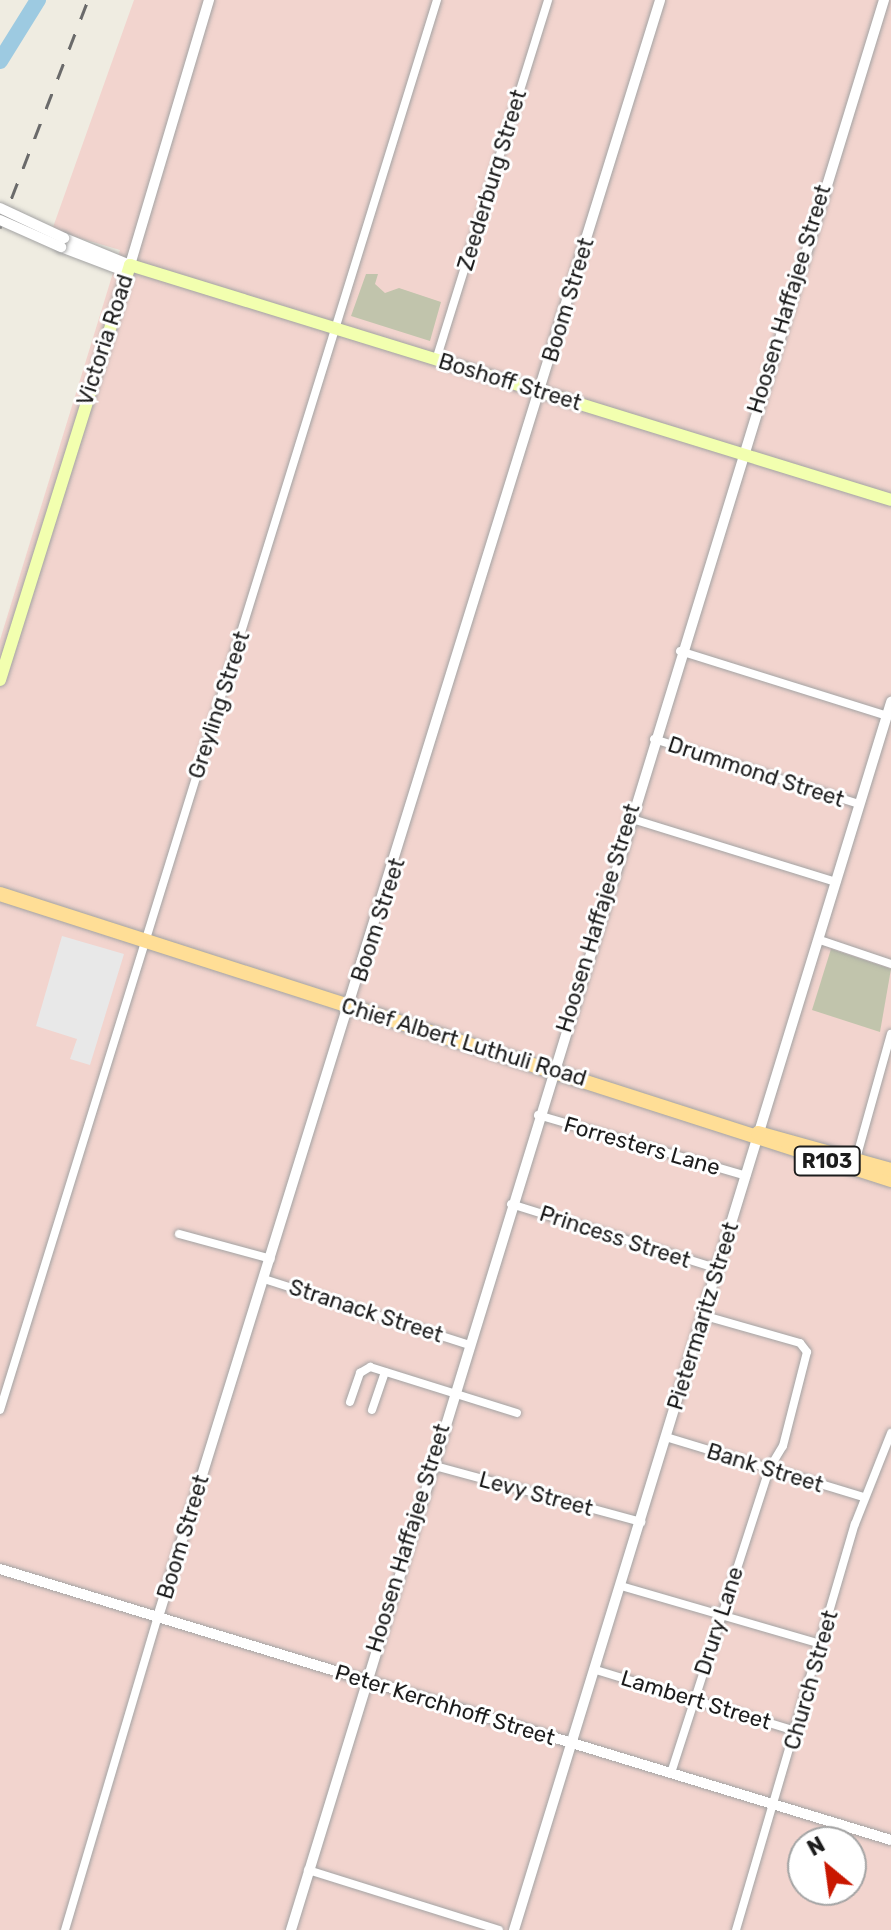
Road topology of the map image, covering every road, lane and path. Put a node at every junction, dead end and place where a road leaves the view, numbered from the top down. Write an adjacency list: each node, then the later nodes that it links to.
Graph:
1 (209, 0): 9 (street, Victoria Road)
2 (437, 0): 10 (street, Greyling Street)
3 (548, 0): 11 (street, Zeederburg Street)
4 (660, 0): 12 (street, Boom Street)
5 (884, 0): 13 (street, Hoosen Haffajee Street)
6 (0, 208): 8 (street, bridge)
7 (0, 220): 8 (street, bridge)
8 (62, 243): 9 (street)
9 (124, 263): 10 (main road, Boshoff Street); 16 (main road, Victoria Road)
10 (334, 328): 11 (main road, Boshoff Street); 25 (street, Greyling Street)
11 (436, 360): 12 (main road, Boshoff Street)
12 (539, 390): 13 (main road, Boshoff Street); 28 (street, Boom Street)
13 (742, 453): 14 (main road, Boshoff Street); 15 (street, Hoosen Haffajee Street)
14 (891, 500)
15 (680, 651): 18 (street); 19 (street, Hoosen Haffajee Street)
16 (0, 680)
17 (891, 702): 18 (street, Pietermaritz Street)
18 (887, 716): 20 (street, Pietermaritz Street)
19 (653, 739): 20 (street, Drummond Street); 21 (street, Hoosen Haffajee Street)
20 (859, 804): 22 (street, Pietermaritz Street)
21 (629, 818): 22 (street); 30 (street, Hoosen Haffajee Street)
22 (836, 882): 26 (street, Pietermaritz Street)
23 (0, 894): 25 (main road, Chief Albert Luthuli Road / R103)
24 (0, 903): 25 (main road, Chief Albert Luthuli Road / R103)
25 (143, 940): 28 (main road, Chief Albert Luthuli Road / R103); 47 (street, Greyling Street)
26 (820, 940): 27 (street); 32 (street, Pietermaritz Street)
27 (891, 964)
28 (350, 1008): 30 (main road, Chief Albert Luthuli Road / R103); 39 (street, Boom Street)
29 (891, 1034): 33 (street)
30 (551, 1070): 31 (street, Hoosen Haffajee Street); 32 (main road, Chief Albert Luthuli Road / R103)
31 (538, 1115): 35 (street, Forresters Lane); 37 (street, Hoosen Haffajee Street)
32 (758, 1133): 33 (main road, Chief Albert Luthuli Road / R103); 35 (street, Pietermaritz Street); 36 (main road, Chief Albert Luthuli Road / R103)
33 (856, 1159): 34 (main road, Chief Albert Luthuli Road / R103)
34 (891, 1170)
35 (746, 1176): 40 (street, Pietermaritz Street)
36 (891, 1180)
37 (511, 1204): 40 (street, Princess Street); 43 (street, Hoosen Haffajee Street)
38 (179, 1234): 39 (street)
39 (271, 1259): 41 (street, Boom Street)
40 (719, 1269): 42 (street, Pietermaritz Street)
41 (264, 1279): 43 (street, Stranack Street); 61 (street, Boom Street)
42 (705, 1316): 51 (street, Pietermaritz Street); 53 (street, Drury Lane)
43 (467, 1344): 45 (street, Hoosen Haffajee Street)
44 (385, 1372): 45 (street); 46 (street); 48 (street)
45 (452, 1394): 49 (street); 52 (street, Hoosen Haffajee Street)
46 (350, 1402)
47 (0, 1410)
48 (372, 1410)
49 (517, 1413)
50 (891, 1433): 54 (street, Church Street)
51 (666, 1437): 53 (street, Bank Street); 57 (street, Pietermaritz Street)
52 (431, 1465): 57 (street, Levy Street); 64 (street, Hoosen Haffajee Street)
53 (769, 1469): 56 (street, Bank Street); 60 (street, Drury Lane)
54 (880, 1469): 55 (street); 56 (street, Church Street)
55 (891, 1473)
56 (864, 1497): 62 (street, Church Street)
57 (641, 1522): 59 (street, Pietermaritz Street)
58 (0, 1569): 61 (street, Peter Kerchhoff Street)
59 (621, 1586): 60 (street); 63 (street, Pietermaritz Street)
60 (719, 1616): 62 (street); 65 (street, Drury Lane)
61 (158, 1617): 64 (street, Peter Kerchhoff Street); 72 (street, Boom Street)
62 (821, 1644): 66 (street, Church Street)
63 (596, 1670): 65 (street, Lambert Street); 67 (street, Pietermaritz Street)
64 (365, 1680): 67 (street, Peter Kerchhoff Street); 71 (street, Hoosen Haffajee Street)
65 (694, 1699): 66 (street, Lambert Street); 68 (street, Drury Lane)
66 (796, 1731): 69 (street, Church Street)
67 (572, 1744): 68 (street, Peter Kerchhoff Street); 75 (street, Pietermaritz Street)
68 (671, 1773): 69 (street, Peter Kerchhoff Street)
69 (776, 1805): 70 (street, Peter Kerchhoff Street); 76 (street, Church Street)
70 (891, 1840)
71 (308, 1870): 73 (street, Hoosen Haffajee Street); 74 (street)
72 (65, 1930)
73 (291, 1930)
74 (499, 1930)
75 (514, 1930)
76 (736, 1930)

